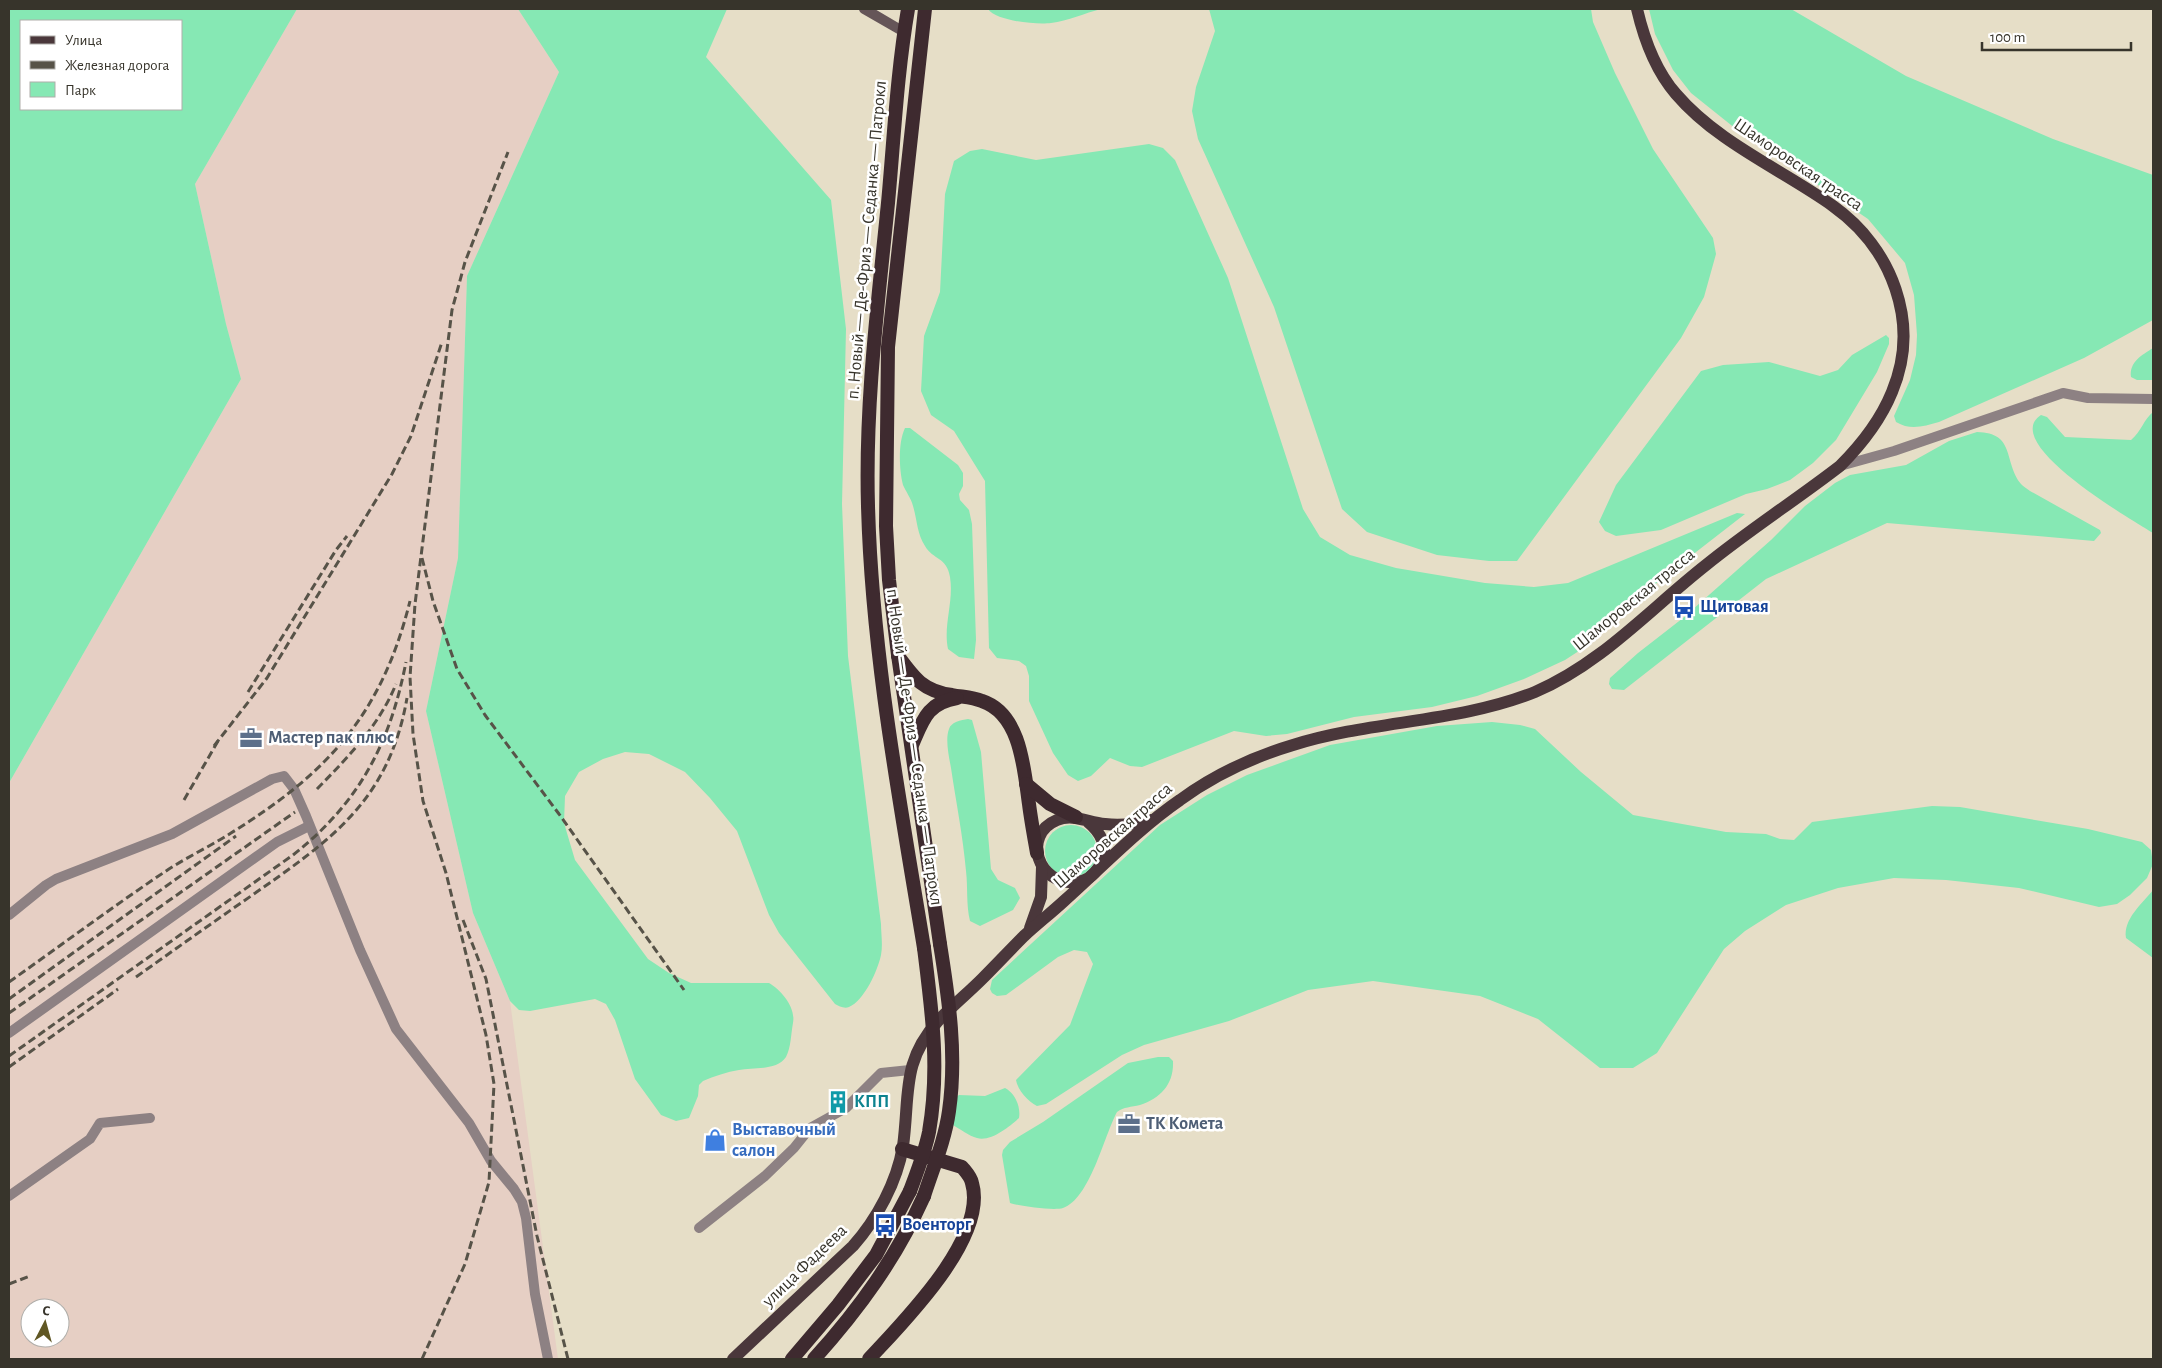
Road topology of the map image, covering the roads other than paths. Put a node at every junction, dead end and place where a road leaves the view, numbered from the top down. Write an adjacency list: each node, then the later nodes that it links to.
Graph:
1 (865, 9): 5 (main road)
2 (908, 9): 5 (highway, п. Новый — Де-Фриз — Седанка — Патрокл)
3 (925, 9): 8 (highway, п. Новый — Де-Фриз — Седанка — Патрокл)
4 (1637, 9): 7 (main road, Шаморовская трасса)
5 (904, 32): 28 (highway, п. Новый — Де-Фриз — Седанка — Патрокл, bridge)
6 (2153, 399): 7 (street)
7 (1840, 466): 12 (main road, Шаморовская трасса)
8 (898, 655): 9 (highway); 10 (highway, п. Новый — Де-Фриз — Седанка — Патрокл)
9 (963, 697): 10 (highway); 11 (highway)
10 (912, 745): 29 (highway, п. Новый — Де-Фриз — Седанка — Патрокл, bridge)
11 (1026, 784): 13 (highway); 15 (highway)
12 (1156, 819): 13 (main road); 17 (main road, Шаморовская трасса)
13 (1082, 820): 15 (main road); 17 (main road)
14 (309, 826): 18 (street); 20 (street); 26 (street)
15 (1037, 853): 16 (main road)
16 (1042, 868): 17 (main road); 19 (main road)
17 (1094, 874): 19 (main road, Шаморовская трасса)
18 (9, 915)
19 (1026, 934): 21 (main road, Шаморовская трасса)
20 (9, 1033)
21 (910, 1070): 23 (main road, улица Фадеева); 25 (street)
22 (150, 1118): 24 (street)
23 (902, 1149): 27 (main road, улица Фадеева); 30 (highway)
24 (9, 1196)
25 (698, 1228)
26 (548, 1359)
27 (733, 1359)
28 (792, 1359)
29 (814, 1359)
30 (869, 1359)

